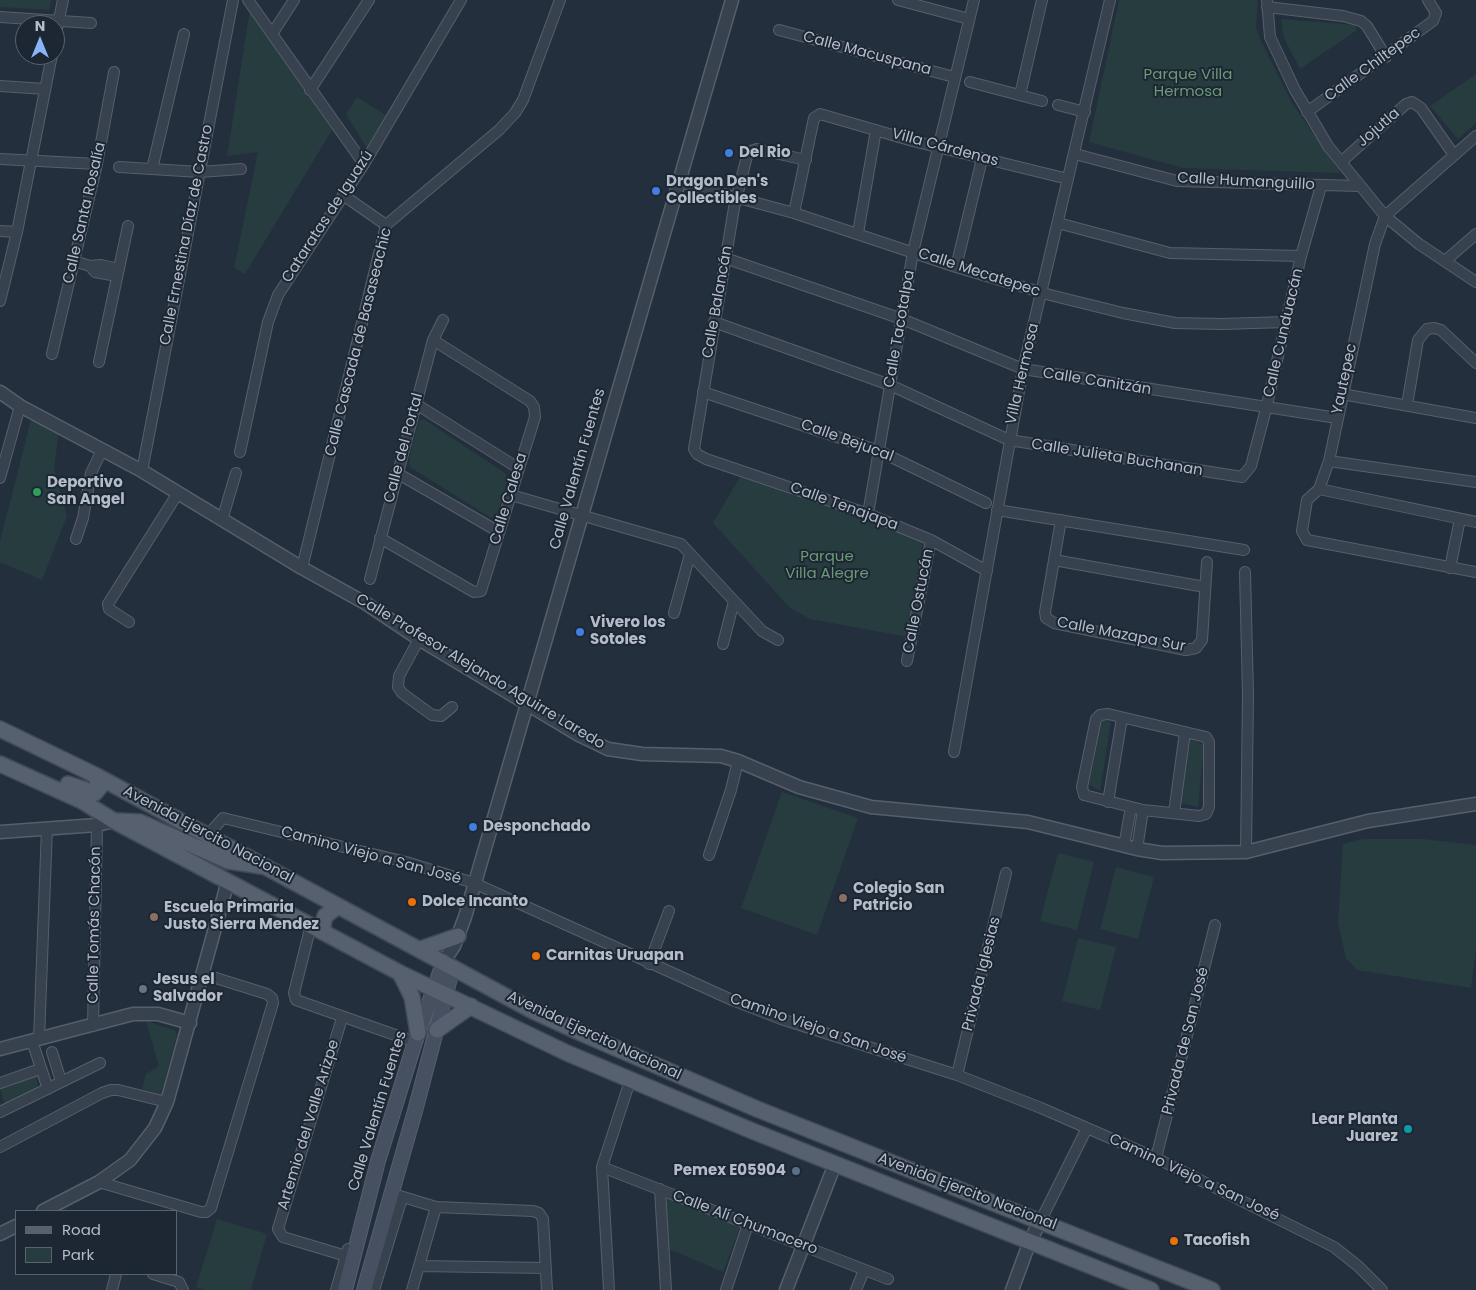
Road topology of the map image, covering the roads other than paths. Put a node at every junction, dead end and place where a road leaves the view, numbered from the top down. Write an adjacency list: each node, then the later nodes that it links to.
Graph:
1 (63, 0): 15 (street)
2 (233, 0): 52 (street, Calle Ernestina Díaz de Castro)
3 (248, 0): 23 (street)
4 (294, 0): 23 (street)
5 (369, 0): 31 (street)
6 (461, 0): 48 (street, Cataratas de Iguazú)
7 (560, 0): 62 (street, Calle Cascada de Basaseachic)
8 (732, 0): 54 (street, Calle Valentín Fuentes)
9 (898, 0): 18 (street)
10 (974, 0): 18 (street, Calle Tacotalpa)
11 (1042, 0): 32 (street)
12 (1110, 0): 35 (street, Villa Hermosa)
13 (1428, 0): 24 (street, Calle Chiltepec)
14 (1267, 4): 24 (street); 36 (street)
15 (60, 15)
16 (0, 16): 17 (street)
17 (15, 17)
18 (969, 19): 27 (street, Calle Tacotalpa)
19 (65, 21): 20 (street)
20 (91, 23)
21 (779, 30): 27 (street, Calle Macuspana)
22 (184, 34): 50 (street)
23 (272, 34): 31 (street)
24 (1386, 57): 36 (street, Calle Chiltepec)
25 (50, 65): 30 (street)
26 (114, 72): 47 (street, Calle Santa Rosalía)
27 (954, 77): 39 (street, Calle Tacotalpa)
28 (970, 82): 32 (street)
29 (0, 86): 30 (street)
30 (45, 89): 45 (street)
31 (310, 90): 48 (street)
32 (1020, 95): 33 (street)
33 (1042, 101)
34 (1058, 104): 35 (street)
35 (1085, 112): 40 (street, Villa Hermosa)
36 (1307, 112): 46 (street)
37 (876, 130): 39 (street, Villa Cárdenas); 44 (street, Villa Cárdenas); 66 (street)
38 (1476, 136): 41 (street)
39 (938, 147): 43 (street, Villa Cárdenas); 68 (street, Calle Tacotalpa)
40 (1075, 154): 53 (street, Villa Hermosa); 55 (street, Calle Humanguillo)
41 (1454, 155): 46 (street, Jojutla); 60 (street)
42 (0, 159): 45 (street)
43 (982, 159): 53 (street, Villa Cárdenas); 73 (street)
44 (806, 160): 58 (street, Calle Balancán); 59 (street)
45 (32, 161): 47 (street); 65 (street)
46 (1341, 162): 56 (street)
47 (98, 164): 71 (street, Calle Santa Rosalía)
48 (364, 164): 57 (street, Cataratas de Iguazú)
49 (119, 167): 50 (street)
50 (152, 169): 52 (street)
51 (241, 169): 52 (street)
52 (200, 172): 104 (street, Calle Ernestina Díaz de Castro)
53 (1068, 179): 61 (street, Villa Hermosa)
54 (679, 182): 58 (street, Calle Mecatepec); 116 (street, Calle Valentín Fuentes)
55 (1320, 186): 56 (street, Calle Humanguillo); 69 (street, Calle Cunduacán)
56 (1360, 186): 60 (street)
57 (343, 195): 62 (street); 100 (street, Cataratas de Iguazú)
58 (738, 198): 59 (street, Calle Mecatepec); 70 (street, Calle Balancán)
59 (794, 213): 66 (street, Calle Mecatepec)
60 (1385, 216): 72 (street); 90 (street, Yautepec)
61 (1058, 223): 69 (street); 76 (street, Villa Hermosa)
62 (386, 224): 129 (street, Calle Cascada de Basaseachic)
63 (128, 226): 74 (street)
64 (0, 231): 65 (street)
65 (17, 232): 77 (street)
66 (858, 233): 68 (street, Calle Mecatepec)
67 (1476, 234): 72 (street)
68 (913, 252): 73 (street, Calle Mecatepec); 78 (street, Calle Tacotalpa)
69 (1301, 256): 81 (street, Calle Cunduacán)
70 (726, 258): 78 (street, Calle Canitzán); 80 (street, Calle Balancán)
71 (74, 261): 74 (street); 83 (street, Calle Santa Rosalía)
72 (1445, 261): 75 (street)
73 (956, 267): 76 (street, Calle Mecatepec)
74 (118, 272): 84 (street)
75 (1476, 282)
76 (1042, 293): 81 (street, Calle Mecatepec); 86 (street, Villa Hermosa)
77 (0, 301)
78 (902, 319): 86 (street, Calle Canitzán); 87 (street, Calle Tacotalpa)
79 (443, 320): 82 (street, Calle del Portal)
80 (714, 322): 87 (street, Calle Julieta Buchanan); 89 (street, Calle Balancán)
81 (1286, 322): 94 (street, Calle Cunduacán)
82 (433, 340): 91 (street, Calle del Portal); 103 (street, Calle Calesa)
83 (52, 354)
84 (99, 362)
85 (1476, 363): 92 (street)
86 (1023, 369): 94 (street, Calle Canitzán); 97 (street, Villa Hermosa)
87 (890, 385): 97 (street, Calle Julieta Buchanan); 99 (street, Calle Tacotalpa)
88 (0, 392): 93 (street, Calle Profesor Alejando Aguirre Laredo)
89 (703, 392): 99 (street, Calle Bejucal); 101 (street, Calle Balancán)
90 (1342, 394): 92 (street); 95 (street, Yautepec)
91 (416, 404): 103 (street); 106 (street, Calle del Portal)
92 (1407, 405): 96 (street)
93 (20, 406): 98 (street, Calle Profesor Alejando Aguirre Laredo); 108 (street)
94 (1266, 409): 95 (street, Calle Canitzán); 107 (street, Calle Cunduacán)
95 (1337, 418): 102 (street, Yautepec)
96 (1476, 418)
97 (1009, 440): 107 (street, Calle Julieta Buchanan); 114 (street, Villa Hermosa)
98 (102, 450): 104 (street, Calle Profesor Alejando Aguirre Laredo); 123 (street)
99 (879, 450): 113 (street, Calle Bejucal); 115 (street, Calle Tacotalpa)
100 (240, 452)
101 (697, 454): 115 (street, Calle Tenajapa)
102 (1329, 461): 109 (street); 110 (street, Yautepec)
103 (518, 468): 112 (street, Calle Calesa)
104 (142, 471): 111 (street, Calle Profesor Alejando Aguirre Laredo)
105 (236, 473): 118 (street)
106 (397, 473): 121 (street); 122 (street, Calle del Portal)
107 (1242, 477)
108 (0, 478)
109 (1476, 482)
110 (1319, 489): 117 (street); 130 (street, Yautepec)
111 (178, 493): 118 (street, Calle Profesor Alejando Aguirre Laredo); 138 (street)
112 (511, 495): 116 (street); 121 (street, Calle Calesa)
113 (986, 503)
114 (997, 510): 119 (street); 131 (street, Villa Hermosa)
115 (868, 514): 124 (street, Calle Tenajapa)
116 (581, 515): 126 (street); 143 (street, Calle Valentín Fuentes)
117 (1460, 519): 120 (street); 130 (street)
118 (222, 520): 129 (street, Calle Profesor Alejando Aguirre Laredo)
119 (1061, 520): 125 (street); 127 (street)
120 (1476, 522)
121 (499, 532): 122 (street, Calle Calesa)
122 (380, 538): 134 (street, Calle del Portal)
123 (76, 539)
124 (931, 540): 131 (street, Calle Tenajapa); 142 (street, Calle Ostucán)
125 (1244, 550)
126 (690, 554): 136 (street); 137 (street)
127 (1054, 560): 135 (street); 135 (street, Calle Mazapa Sur)
128 (1207, 562): 135 (street)
129 (302, 568): 139 (street, Calle Profesor Alejando Aguirre Laredo)
130 (1450, 568): 133 (street)
131 (987, 570): 148 (street, Villa Hermosa)
132 (1245, 572): 165 (street)
133 (1476, 572)
134 (370, 579)
135 (1205, 587)
136 (734, 601): 140 (street); 141 (street)
137 (674, 613)
138 (129, 622)
139 (419, 639): 143 (street, Calle Profesor Alejando Aguirre Laredo); 144 (street)
140 (778, 640)
141 (723, 644)
142 (907, 661)
143 (526, 702): 149 (street, Calle Profesor Alejando Aguirre Laredo); 170 (street, Calle Valentín Fuentes)
144 (452, 707)
145 (1122, 718): 147 (street); 153 (street); 153 (street)
146 (0, 729): 151 (main road, Avenida Ejercito Nacional)
147 (1185, 732): 157 (street); 157 (street)
148 (954, 752)
149 (738, 761): 163 (street, Calle Profesor Alejando Aguirre Laredo); 166 (street)
150 (0, 764): 152 (main road, Avenida Ejercito Nacional)
151 (95, 774): 152 (main road); 162 (main road, Avenida Ejercito Nacional)
152 (35, 779): 158 (main road, Avenida Ejercito Nacional)
153 (1108, 802): 155 (street)
154 (1476, 804): 165 (street, Calle Profesor Alejando Aguirre Laredo)
155 (1131, 807): 156 (street); 163 (street)
156 (1143, 810): 157 (street); 164 (street)
157 (1174, 813)
158 (114, 821): 159 (street); 167 (main road); 169 (main road, Avenida Ejercito Nacional)
159 (97, 825): 160 (street); 185 (street, Calle Tomás Chacón)
160 (47, 828): 161 (street); 190 (street)
161 (0, 832)
162 (208, 835): 167 (main road, Avenida Ejercito Nacional); 170 (street, Camino Viejo a San José)
163 (1124, 846): 164 (street, Calle Profesor Alejando Aguirre Laredo)
164 (1137, 849): 165 (street, Calle Profesor Alejando Aguirre Laredo)
165 (1246, 852)
166 (709, 855)
167 (267, 867): 171 (main road, Avenida Ejercito Nacional)
168 (1006, 873): 195 (street, Privada Iglesias)
169 (228, 881): 174 (main road, Avenida Ejercito Nacional); 180 (street)
170 (474, 883): 175 (street, Calle Valentín Fuentes); 178 (street, Camino Viejo a San José)
171 (338, 906): 174 (main road); 176 (main road, Avenida Ejercito Nacional)
172 (668, 911): 178 (street)
173 (1215, 925): 206 (street, Privada de San José)
174 (316, 927): 179 (main road, Avenida Ejercito Nacional); 183 (street)
175 (456, 941): 176 (main road); 177 (street, Calle Valentín Fuentes)
176 (421, 949): 177 (main road, Avenida Ejercito Nacional)
177 (448, 964): 181 (main road, Calle Valentín Fuentes); 188 (main road, Avenida Ejercito Nacional)
178 (649, 964): 195 (street, Camino Viejo a San José)
179 (400, 973): 181 (main road, Avenida Ejercito Nacional); 189 (main road)
180 (203, 974): 184 (street); 209 (street)
181 (440, 992): 182 (main road, Avenida Ejercito Nacional); 186 (main road, Calle Valentín Fuentes); 189 (main road, Calle Valentín Fuentes)
182 (471, 1006): 186 (main road); 187 (main road, Avenida Ejercito Nacional)
183 (342, 1018): 189 (street); 219 (street, Artemio del Valle Arizpe)
184 (190, 1023): 185 (street); 200 (street)
185 (93, 1026): 190 (street)
186 (437, 1030): 204 (main road, Calle Valentín Fuentes)
187 (522, 1033): 188 (main road); 196 (main road, Avenida Ejercito Nacional)
188 (581, 1033): 215 (main road, Avenida Ejercito Nacional)
189 (417, 1037): 202 (main road, Calle Valentín Fuentes)
190 (36, 1040): 191 (street); 194 (street)
191 (0, 1049)
192 (52, 1052): 197 (street)
193 (100, 1063): 197 (street)
194 (40, 1069): 198 (street); 199 (street)
195 (957, 1075): 203 (street, Camino Viejo a San José)
196 (630, 1081): 207 (main road, Avenida Ejercito Nacional); 208 (street)
197 (61, 1082): 199 (street)
198 (0, 1084)
199 (48, 1089): 201 (street)
200 (167, 1102): 205 (street); 209 (street)
201 (0, 1111)
202 (389, 1124): 204 (main road); 214 (main road, Calle Valentín Fuentes)
203 (1087, 1128): 206 (street, Camino Viejo a San José); 215 (street)
204 (410, 1129): 211 (main road, Calle Valentín Fuentes)
205 (0, 1147)
206 (1156, 1158): 242 (street, Camino Viejo a San José)
207 (835, 1164): 217 (main road, Avenida Ejercito Nacional); 218 (street)
208 (602, 1167): 210 (street, Calle Alí Chumacero); 234 (street)
209 (99, 1182): 213 (street)
210 (660, 1189): 216 (street, Calle Alí Chumacero); 235 (street)
211 (396, 1196): 212 (street); 230 (main road, Calle Valentín Fuentes); 231 (street)
212 (436, 1207): 220 (street); 221 (street)
213 (45, 1210)
214 (365, 1215): 219 (street); 229 (main road, Calle Valentín Fuentes)
215 (1041, 1220): 217 (street); 241 (main road, Avenida Ejercito Nacional)
216 (748, 1224): 218 (street, Calle Alí Chumacero); 236 (street)
217 (1030, 1241): 239 (street); 240 (main road, Avenida Ejercito Nacional)
218 (803, 1246): 222 (street, Calle Alí Chumacero); 237 (street)
219 (346, 1256): 228 (street)
220 (419, 1266): 221 (street); 232 (street)
221 (546, 1268): 233 (street)
222 (864, 1270): 225 (street, Calle Alí Chumacero); 238 (street)
223 (116, 1275): 227 (street)
224 (156, 1275): 226 (street)
225 (888, 1279)
226 (183, 1288)
227 (112, 1290)
228 (336, 1290)
229 (345, 1290)
230 (364, 1290)
231 (374, 1290)
232 (412, 1290)
233 (547, 1290)
234 (609, 1290)
235 (666, 1290)
236 (726, 1290)
237 (786, 1290)
238 (856, 1290)
239 (1012, 1290)
240 (1151, 1290)
241 (1212, 1290)
242 (1382, 1290)

